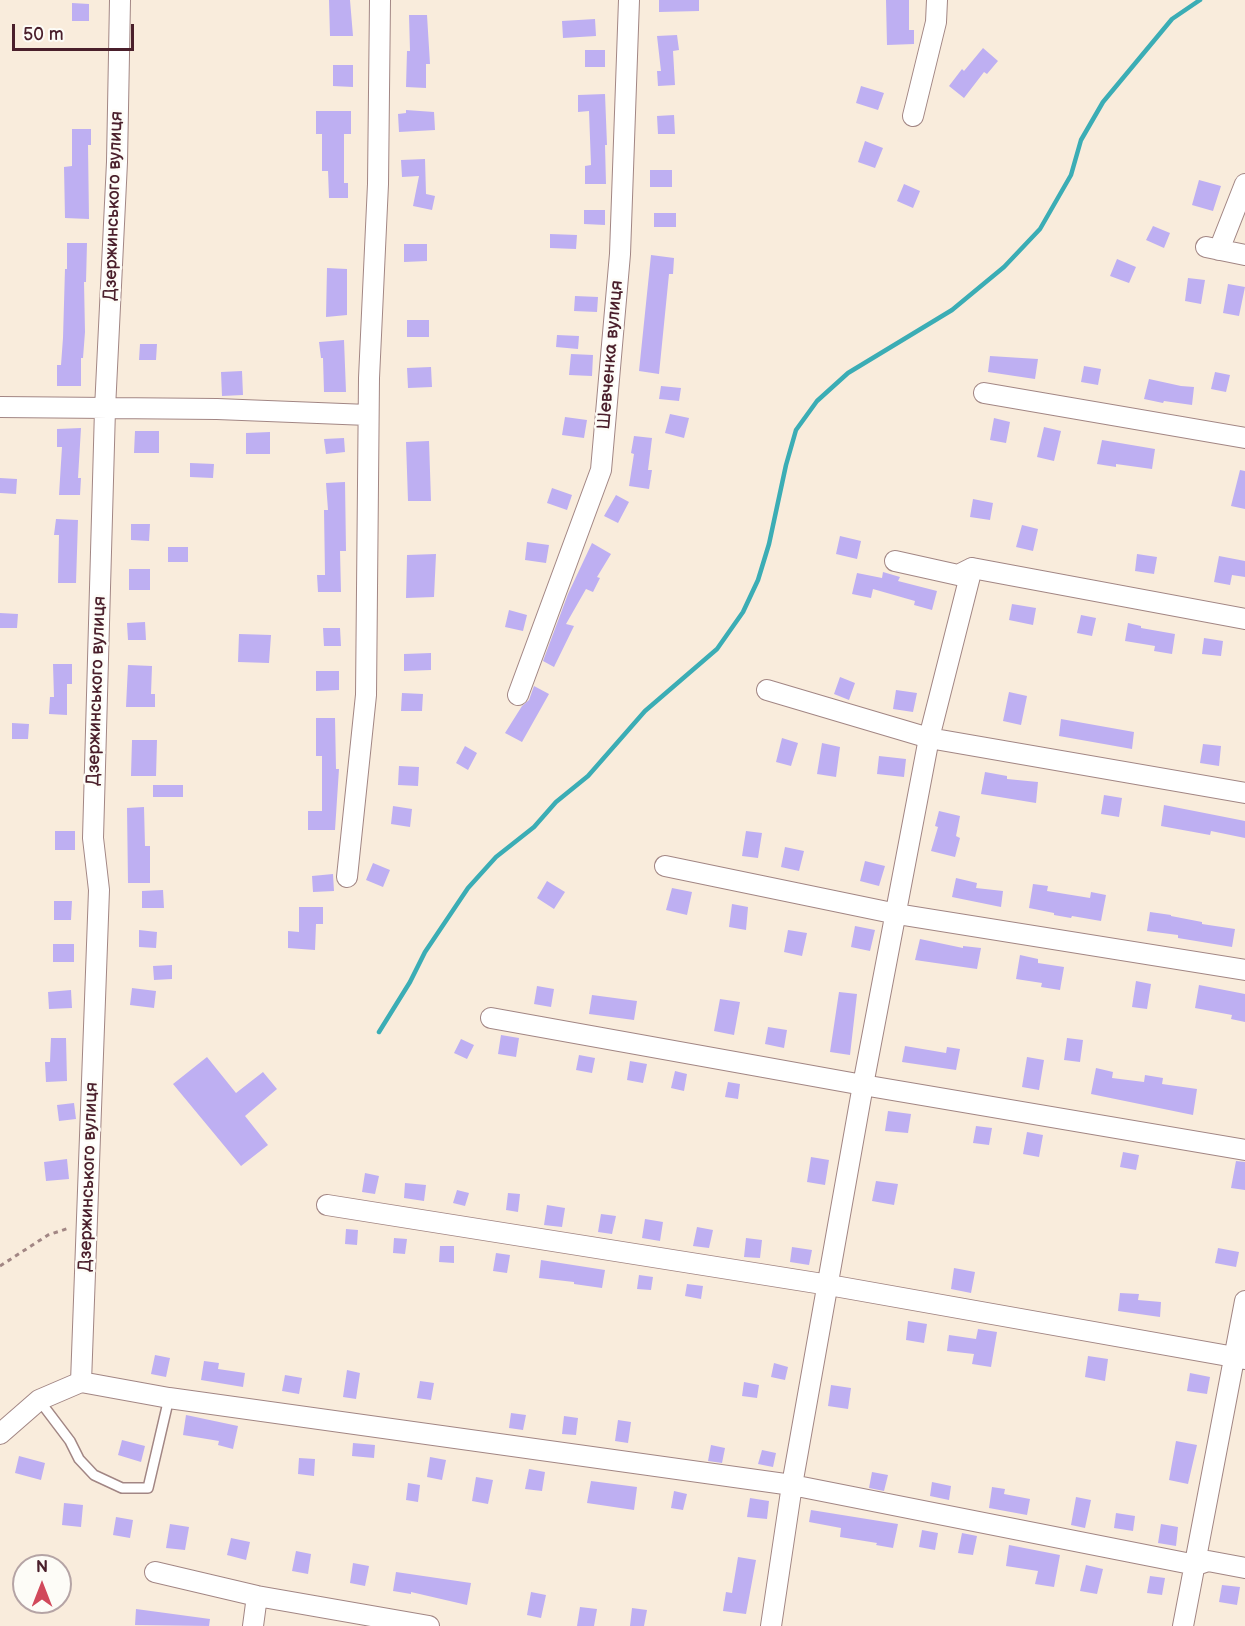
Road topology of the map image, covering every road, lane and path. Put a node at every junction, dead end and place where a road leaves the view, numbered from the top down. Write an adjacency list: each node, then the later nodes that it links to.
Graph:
1 (120, 0): 10 (street, Дзержинського вулиця)
2 (380, 0): 11 (street)
3 (629, 0): 17 (street, Шевченка вулиця)
4 (937, 0): 5 (street)
5 (913, 116)
6 (1245, 184): 7 (street)
7 (1245, 255)
8 (984, 393): 12 (street)
9 (0, 407): 10 (street)
10 (105, 409): 11 (street); 28 (street, Дзержинського вулиця)
11 (368, 415): 21 (street)
12 (1245, 438)
13 (895, 561): 14 (street)
14 (972, 568): 15 (street); 18 (street)
15 (1245, 619)
16 (767, 690): 18 (street)
17 (518, 695)
18 (929, 738): 19 (street); 22 (street)
19 (1245, 793)
20 (665, 866): 22 (street)
21 (347, 877)
22 (897, 914): 23 (street); 25 (street)
23 (1245, 970)
24 (491, 1018): 25 (street)
25 (863, 1085): 26 (street); 30 (street)
26 (1245, 1150)
27 (327, 1205): 30 (street)
28 (87, 1222): 29 (path); 33 (street, Дзержинського вулиця)
29 (0, 1266)
30 (829, 1285): 32 (street); 37 (street)
31 (1245, 1301): 32 (street)
32 (1240, 1358): 38 (street)
33 (81, 1382): 34 (street); 35 (street)
34 (169, 1398): 35 (lane); 37 (street)
35 (39, 1400): 36 (street)
36 (0, 1434)
37 (792, 1485): 38 (street); 44 (street)
38 (1196, 1565): 39 (street); 45 (street)
39 (1245, 1568)
40 (155, 1572): 41 (street)
41 (257, 1596): 42 (street); 43 (street)
42 (253, 1626)
43 (429, 1626)
44 (771, 1626)
45 (1183, 1626)

